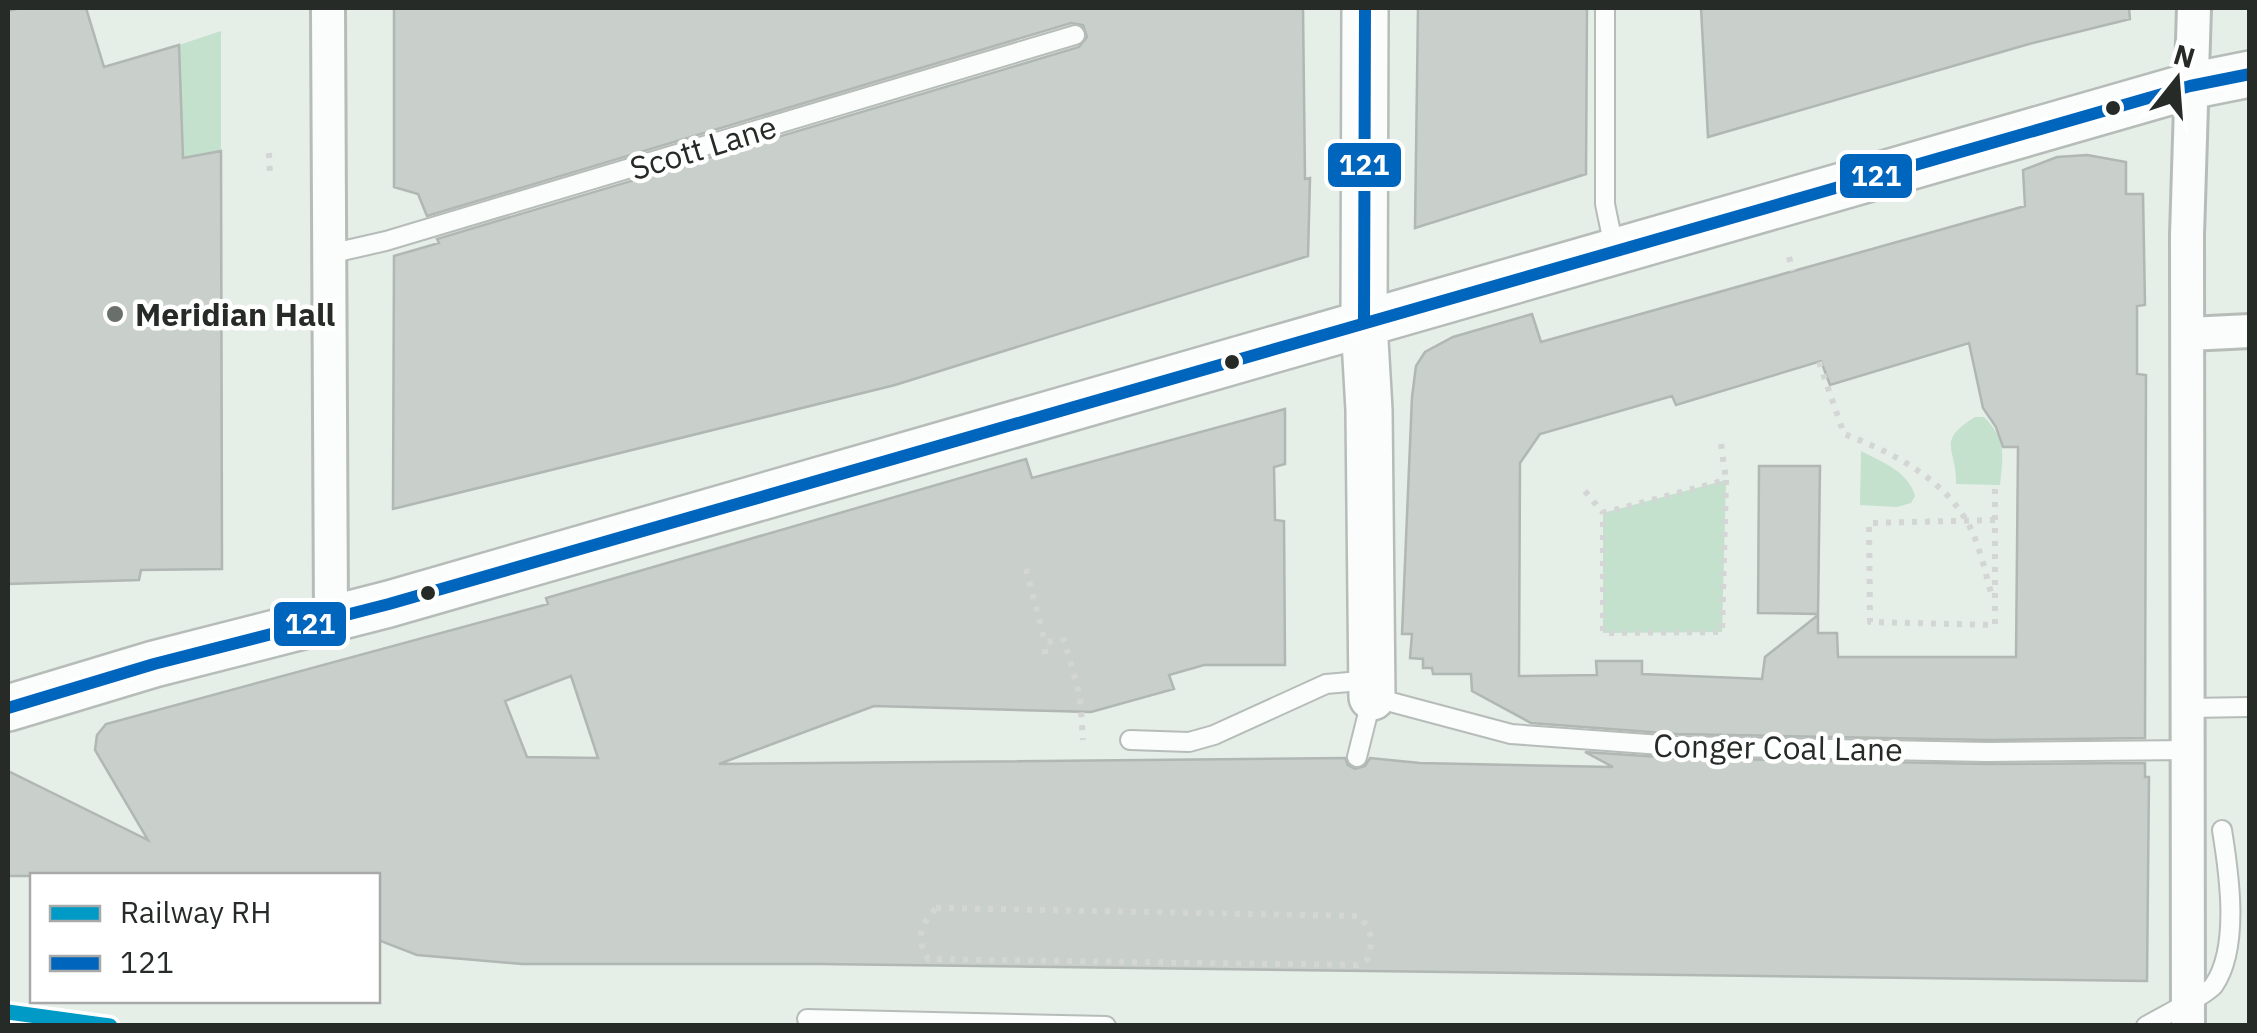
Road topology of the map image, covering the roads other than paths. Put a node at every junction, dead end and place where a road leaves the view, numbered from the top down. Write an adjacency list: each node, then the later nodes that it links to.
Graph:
1 (328, 8): 9 (street)
2 (1364, 8): 10 (street)
3 (1605, 8): 8 (lane)
4 (2194, 8): 7 (street)
5 (1075, 35): 9 (lane, Scott Lane)
6 (2250, 74): 7 (street)
7 (2190, 86): 8 (street); 12 (street)
8 (1614, 252): 10 (street)
9 (330, 254): 13 (street)
10 (1364, 323): 13 (street); 14 (street)
11 (2250, 331): 12 (street)
12 (2189, 334): 17 (street)
13 (332, 617): 16 (street)
14 (1373, 689): 18 (lane); 19 (lane, Conger Coal Lane); 20 (lane)
15 (2250, 707): 17 (lane)
16 (8, 708)
17 (2189, 708): 19 (street)
18 (1130, 740)
19 (2190, 750): 22 (street)
20 (1357, 758)
21 (2222, 830): 22 (lane)
22 (2188, 1013): 25 (lane)
23 (808, 1019): 24 (lane)
24 (1106, 1026)
25 (2146, 1026)

